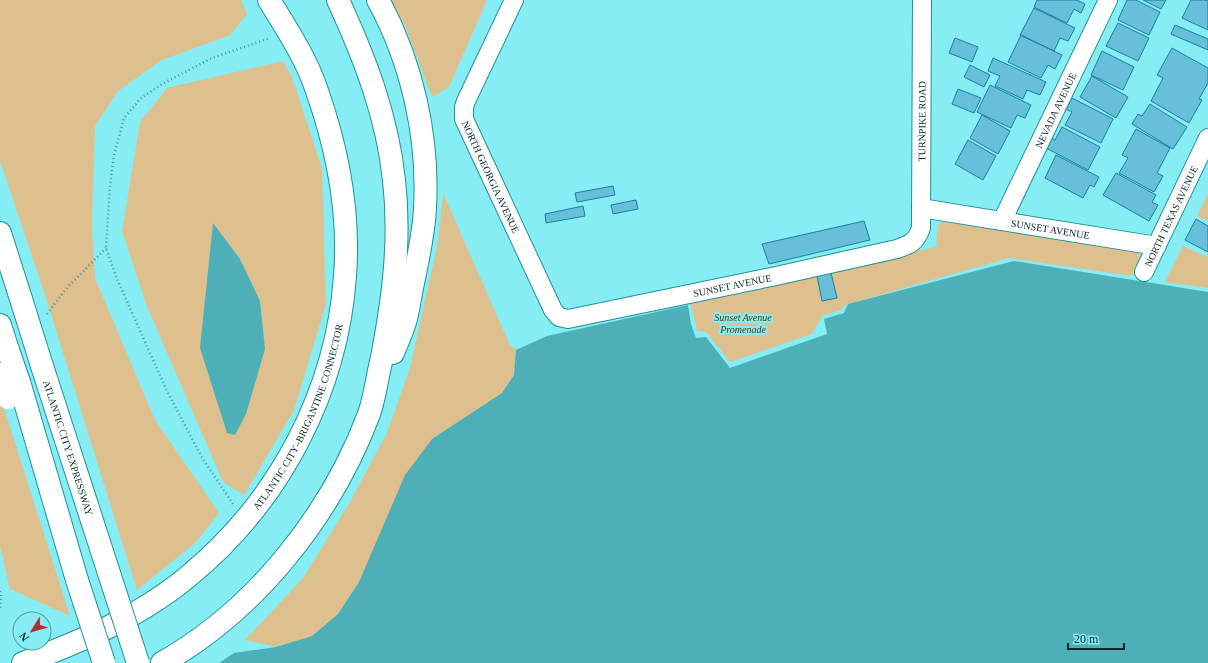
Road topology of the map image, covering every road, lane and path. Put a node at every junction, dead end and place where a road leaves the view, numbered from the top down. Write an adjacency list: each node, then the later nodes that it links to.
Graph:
1 (269, 0): 7 (highway, ATLANTIC CITY–BRIGANTINE CONNECTOR)
2 (338, 0): 21 (highway)
3 (378, 0): 21 (highway)
4 (514, 0): 16 (street, NORTH GEORGIA AVENUE)
5 (922, 0): 9 (street, TURNPIKE ROAD)
6 (1108, 0): 10 (street, NEVADA AVENUE)
7 (293, 40): 14 (path); 22 (highway, ATLANTIC CITY–BRIGANTINE CONNECTOR)
8 (1208, 138): 13 (street, NORTH TEXAS AVENUE)
9 (921, 208): 10 (street, SUNSET AVENUE); 12 (street, TURNPIKE ROAD)
10 (1002, 221): 13 (street, SUNSET AVENUE)
11 (0, 233): 27 (highway, ATLANTIC CITY EXPRESSWAY, bridge)
12 (914, 241): 16 (street, SUNSET AVENUE)
13 (1157, 246): 15 (street, NORTH TEXAS AVENUE)
14 (106, 248): 17 (path); 22 (path)
15 (1144, 272)
16 (552, 310)
17 (44, 318)
18 (3, 334): 20 (highway, bridge)
19 (0, 374): 20 (highway, bridge)
20 (14, 392): 26 (highway, bridge)
21 (370, 412): 28 (highway)
22 (247, 519): 25 (highway, ATLANTIC CITY–BRIGANTINE CONNECTOR)
23 (0, 591): 24 (path)
24 (0, 609)
25 (22, 663)
26 (104, 663)
27 (138, 663)
28 (162, 663)

